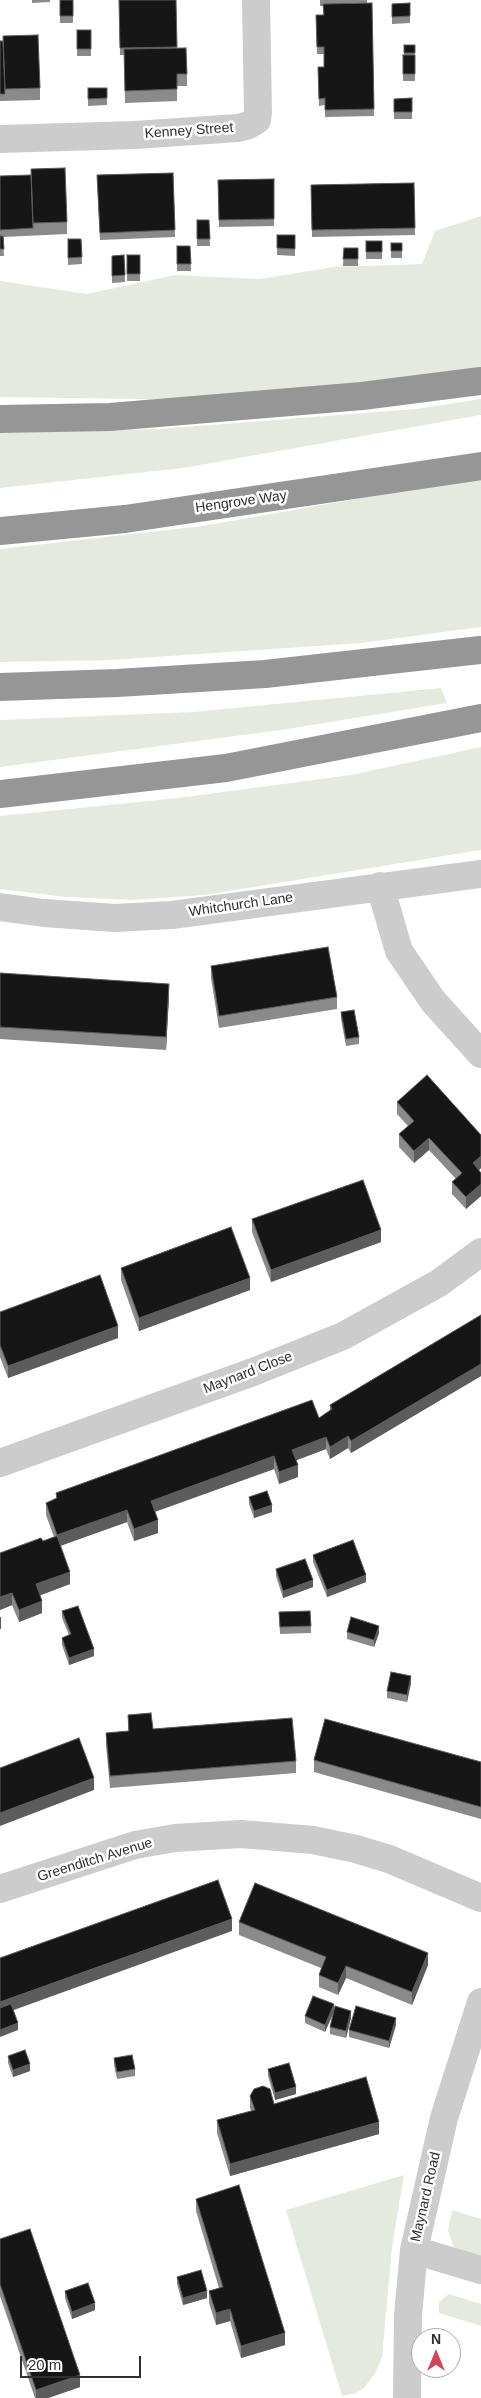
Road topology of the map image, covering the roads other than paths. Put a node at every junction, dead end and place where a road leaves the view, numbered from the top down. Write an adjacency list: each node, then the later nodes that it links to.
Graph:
1 (256, 0): 2 (street, Kenney Street)
2 (0, 138)
3 (481, 382): 4 (highway)
4 (0, 419)
5 (481, 466): 6 (highway, Hengrove Way)
6 (0, 531)
7 (481, 650): 8 (highway)
8 (0, 686)
9 (481, 718): 10 (highway)
10 (0, 794)
11 (481, 874): 12 (street, Whitchurch Lane)
12 (380, 886): 13 (street, Whitchurch Lane); 14 (street)
13 (0, 906)
14 (481, 1054)
15 (481, 1252): 16 (street, Maynard Close)
16 (0, 1463)
17 (0, 1889): 18 (street, Greenditch Avenue)
18 (481, 1898)
19 (481, 2002): 20 (street, Maynard Road)
20 (414, 2250): 21 (street); 22 (street, Maynard Road)
21 (481, 2270)
22 (407, 2398)

